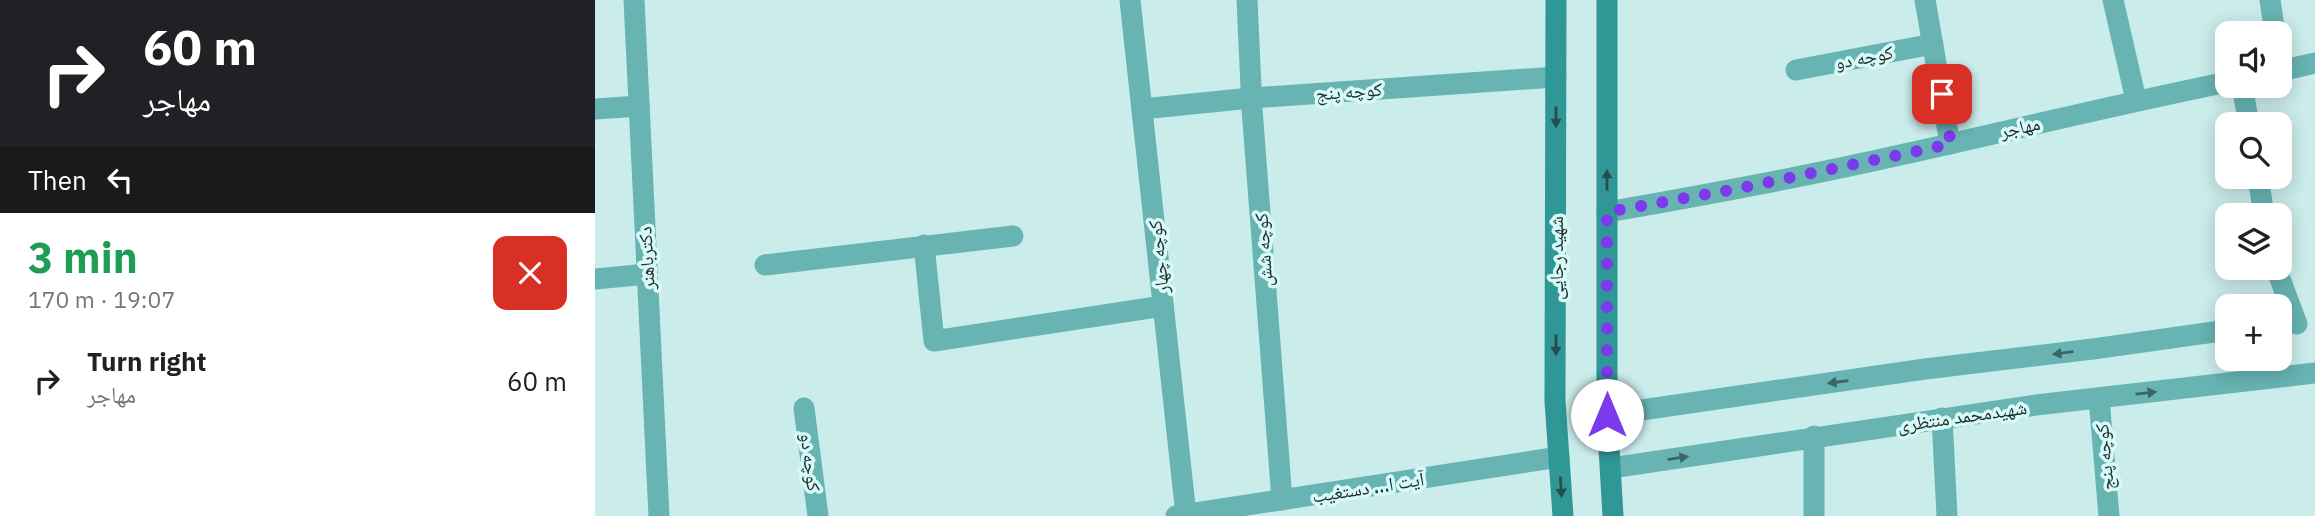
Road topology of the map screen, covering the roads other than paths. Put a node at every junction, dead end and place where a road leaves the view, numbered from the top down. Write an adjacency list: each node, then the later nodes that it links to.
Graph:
1 (634, 0): 18 (street, دکترباهنر)
2 (1130, 0): 20 (street, کوچه چهار)
3 (1247, 0): 16 (street, کوچه شش)
4 (1556, 0): 14 (main road, شهید رجایی)
5 (1607, 0): 22 (main road, one-way to 5)
6 (1925, 0): 10 (street)
7 (2113, 0): 17 (street)
8 (2270, 0): 9 (street)
9 (2273, 21)
10 (1933, 44): 13 (street, کوچه دو); 21 (street)
11 (2315, 62): 12 (street)
12 (2292, 67)
13 (1796, 70)
14 (1556, 77): 16 (street, کوچه پنج); 38 (main road, شهید رجایی, one-way to 38)
15 (2215, 85): 17 (street, مهاجر)
16 (1251, 98): 20 (street, کوچه پنج); 40 (street, کوچه شش)
17 (2136, 100): 21 (street, مهاجر)
18 (639, 106): 19 (street); 26 (street, دکترباهنر)
19 (595, 109)
20 (1142, 109): 29 (street, کوچه چهار)
21 (1951, 144): 22 (street, مهاجر)
22 (1607, 212): 35 (main road)
23 (1013, 236): 24 (street)
24 (924, 246): 25 (street); 29 (street)
25 (765, 265)
26 (647, 274): 27 (street); 42 (street, دکترباهنر)
27 (595, 279)
28 (2281, 280): 30 (street)
29 (1163, 306): 41 (street, کوچه چهار)
30 (2298, 323)
31 (2215, 332): 35 (street, one-way to 35)
32 (2315, 373): 33 (street, شهیدمحمد منتظری, one-way to 32)
33 (2099, 398): 36 (street, شهیدمحمد منتظری); 48 (street, کوچه پنج)
34 (804, 408): 43 (street, کوچه دو)
35 (1607, 415): 39 (main road)
36 (1943, 418): 37 (street, شهیدمحمد منتظری); 47 (street)
37 (1814, 436): 39 (street, شهیدمحمد منتظری, one-way to 37); 46 (street)
38 (1559, 457): 40 (street, آیت ا... دستغیب); 44 (main road, شهید رجایی, one-way to 44)
39 (1611, 468): 45 (main road)
40 (1282, 500): 41 (street, آیت ا... دستغیب)
41 (1181, 515)
42 (659, 516)
43 (818, 516)
44 (1563, 516)
45 (1613, 516)
46 (1814, 516)
47 (1947, 516)
48 (2109, 516)

